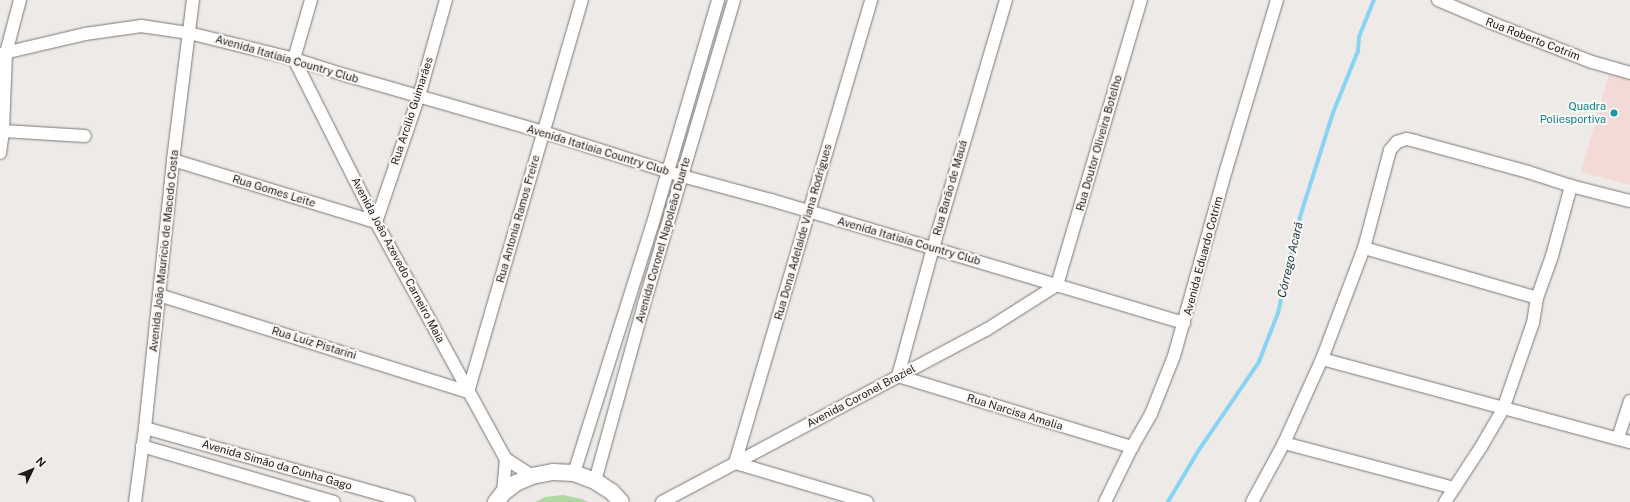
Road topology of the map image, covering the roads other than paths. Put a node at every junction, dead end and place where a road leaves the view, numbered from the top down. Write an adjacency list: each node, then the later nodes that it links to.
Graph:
1 (20, 0): 14 (street)
2 (193, 0): 13 (street, Avenida João Mauricio de Macedo Costa)
3 (311, 0): 15 (street)
4 (446, 0): 17 (street, Rua Arcilio Guimarães)
5 (582, 0): 19 (street, Rua Antonia Ramos Freire)
6 (718, 0): 23 (street, Avenida Coronel Napoleão Duarte)
7 (734, 0): 24 (street, Avenida Coronel Napoleão Duarte)
8 (870, 0): 27 (street, Rua Dona Adelaide Viana Rodrigues)
9 (1006, 0): 29 (street, Rua Barão de Mauá)
10 (1141, 0): 31 (street, Rua Doutor Oliveira Botelho)
11 (1277, 0): 34 (street, Avenida Eduardo Cotrim)
12 (1438, 0): 16 (street, Rua Roberto Cotrim)
13 (189, 33): 14 (street, Avenida Itatiaia Country Club); 15 (street, Avenida Itatiaia Country Club); 22 (street, Avenida João Mauricio de Macedo Costa)
14 (3, 53): 18 (street)
15 (294, 59): 17 (street, Avenida Itatiaia Country Club); 28 (street, Avenida João Azevedo Carneiro Maia)
16 (1630, 73)
17 (419, 96): 19 (street, Avenida Itatiaia Country Club); 28 (street, Rua Arcilio Guimarães)
18 (3, 131): 20 (street); 21 (street)
19 (544, 132): 23 (street, Avenida Itatiaia Country Club); 37 (street, Rua Antonia Ramos Freire)
20 (85, 136)
21 (0, 154)
22 (173, 160): 28 (street, Rua Gomes Leite); 32 (street, Avenida João Mauricio de Macedo Costa)
23 (668, 171): 24 (street, Avenida Itatiaia Country Club); 48 (street, Avenida Coronel Napoleão Duarte)
24 (682, 176): 27 (street, Avenida Itatiaia Country Club); 50 (street, Avenida Coronel Napoleão Duarte)
25 (1571, 186): 26 (street); 30 (street); 33 (street)
26 (1630, 201)
27 (809, 212): 29 (street, Avenida Itatiaia Country Club); 47 (street, Rua Dona Adelaide Viana Rodrigues)
28 (376, 222): 37 (street, Avenida João Azevedo Carneiro Maia)
29 (933, 248): 31 (street, Avenida Itatiaia Country Club); 36 (street, Rua Barão de Mauá)
30 (1364, 248): 33 (street); 35 (street)
31 (1057, 285): 34 (street, Avenida Itatiaia Country Club); 36 (street, Avenida Coronel Braziel)
32 (159, 295): 37 (street, Rua Luiz Pistarini); 40 (street, Avenida João Mauricio de Macedo Costa)
33 (1537, 298): 39 (street)
34 (1184, 323): 45 (street, Avenida Eduardo Cotrim)
35 (1322, 359): 39 (street); 43 (street)
36 (898, 376): 45 (street, Rua Narcisa Amalia); 47 (street, Avenida Coronel Braziel)
37 (468, 392): 46 (street, Avenida João Azevedo Carneiro Maia)
38 (1630, 401): 41 (street)
39 (1503, 409): 41 (street); 51 (street)
40 (145, 428): 44 (street, Avenida João Mauricio de Macedo Costa); 55 (street, Avenida Simão da Cunha Gago)
41 (1618, 438): 42 (street)
42 (1630, 442)
43 (1284, 443): 51 (street); 60 (street)
44 (142, 446): 53 (street, Avenida João Mauricio de Macedo Costa); 54 (street, Avenida Simão da Cunha Gago)
45 (1132, 447): 59 (street, Avenida Eduardo Cotrim)
46 (506, 459): 49 (street, Avenida João Azevedo Carneiro Maia); 52 (street)
47 (735, 463): 57 (street, Avenida Coronel Braziel); 58 (street)
48 (574, 473): 49 (street); 50 (street)
49 (532, 476): 52 (street)
50 (595, 481): 56 (street)
51 (1454, 488): 61 (street)
52 (499, 498)
53 (134, 502)
54 (334, 502)
55 (409, 502)
56 (620, 502)
57 (662, 502)
58 (867, 502)
59 (1105, 502)
60 (1252, 502)
61 (1445, 502)

